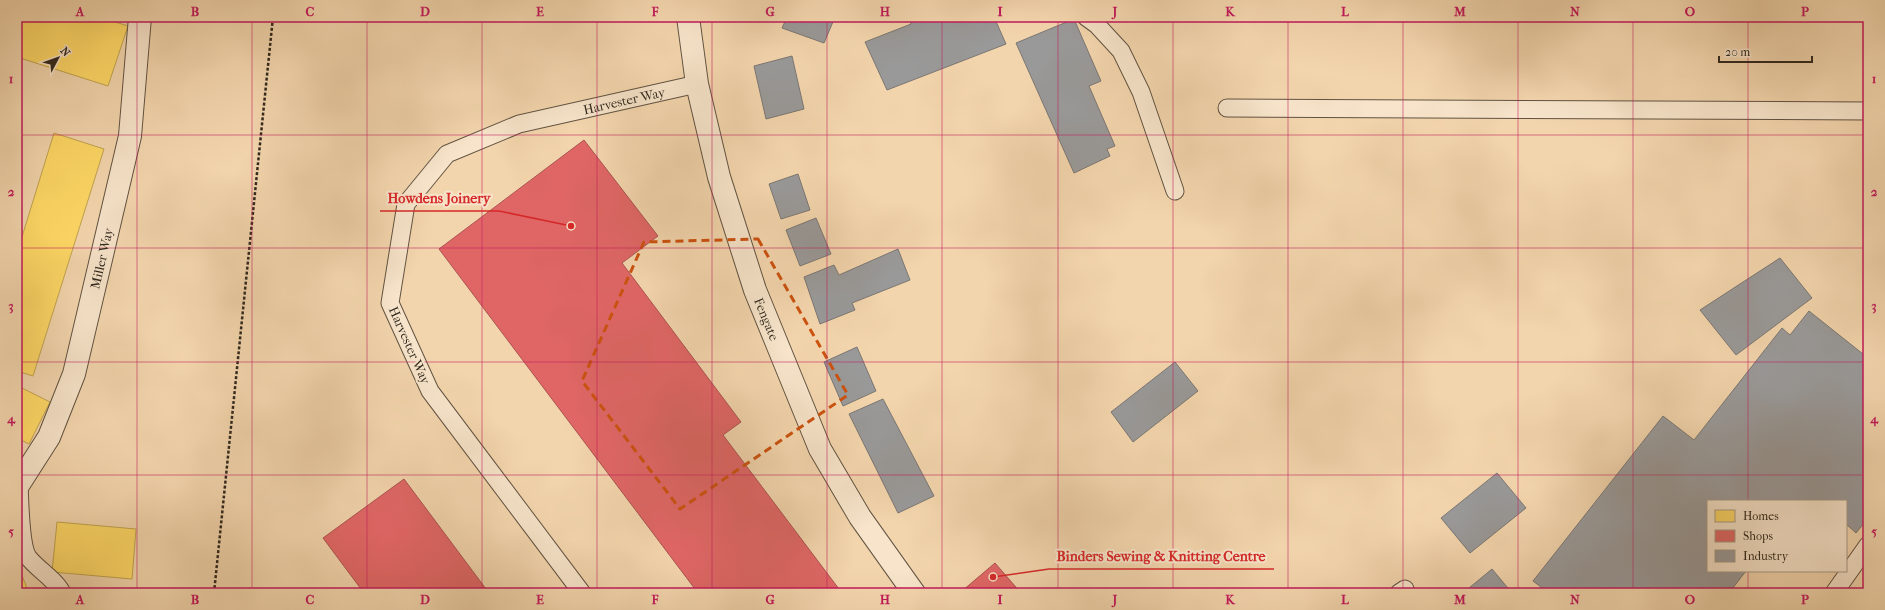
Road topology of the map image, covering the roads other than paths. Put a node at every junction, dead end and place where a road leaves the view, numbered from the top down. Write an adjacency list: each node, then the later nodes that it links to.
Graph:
1 (140, 17): 8 (street, Miller Way)
2 (688, 17): 4 (street, Fengate)
3 (1086, 17): 7 (lane)
4 (697, 84): 11 (lane, Harvester Way); 12 (street, Fengate)
5 (1228, 108): 6 (lane)
6 (1868, 111)
7 (1175, 191)
8 (18, 486): 10 (lane)
9 (1868, 545): 13 (lane)
10 (62, 593)
11 (582, 593)
12 (914, 593)
13 (1834, 593)

